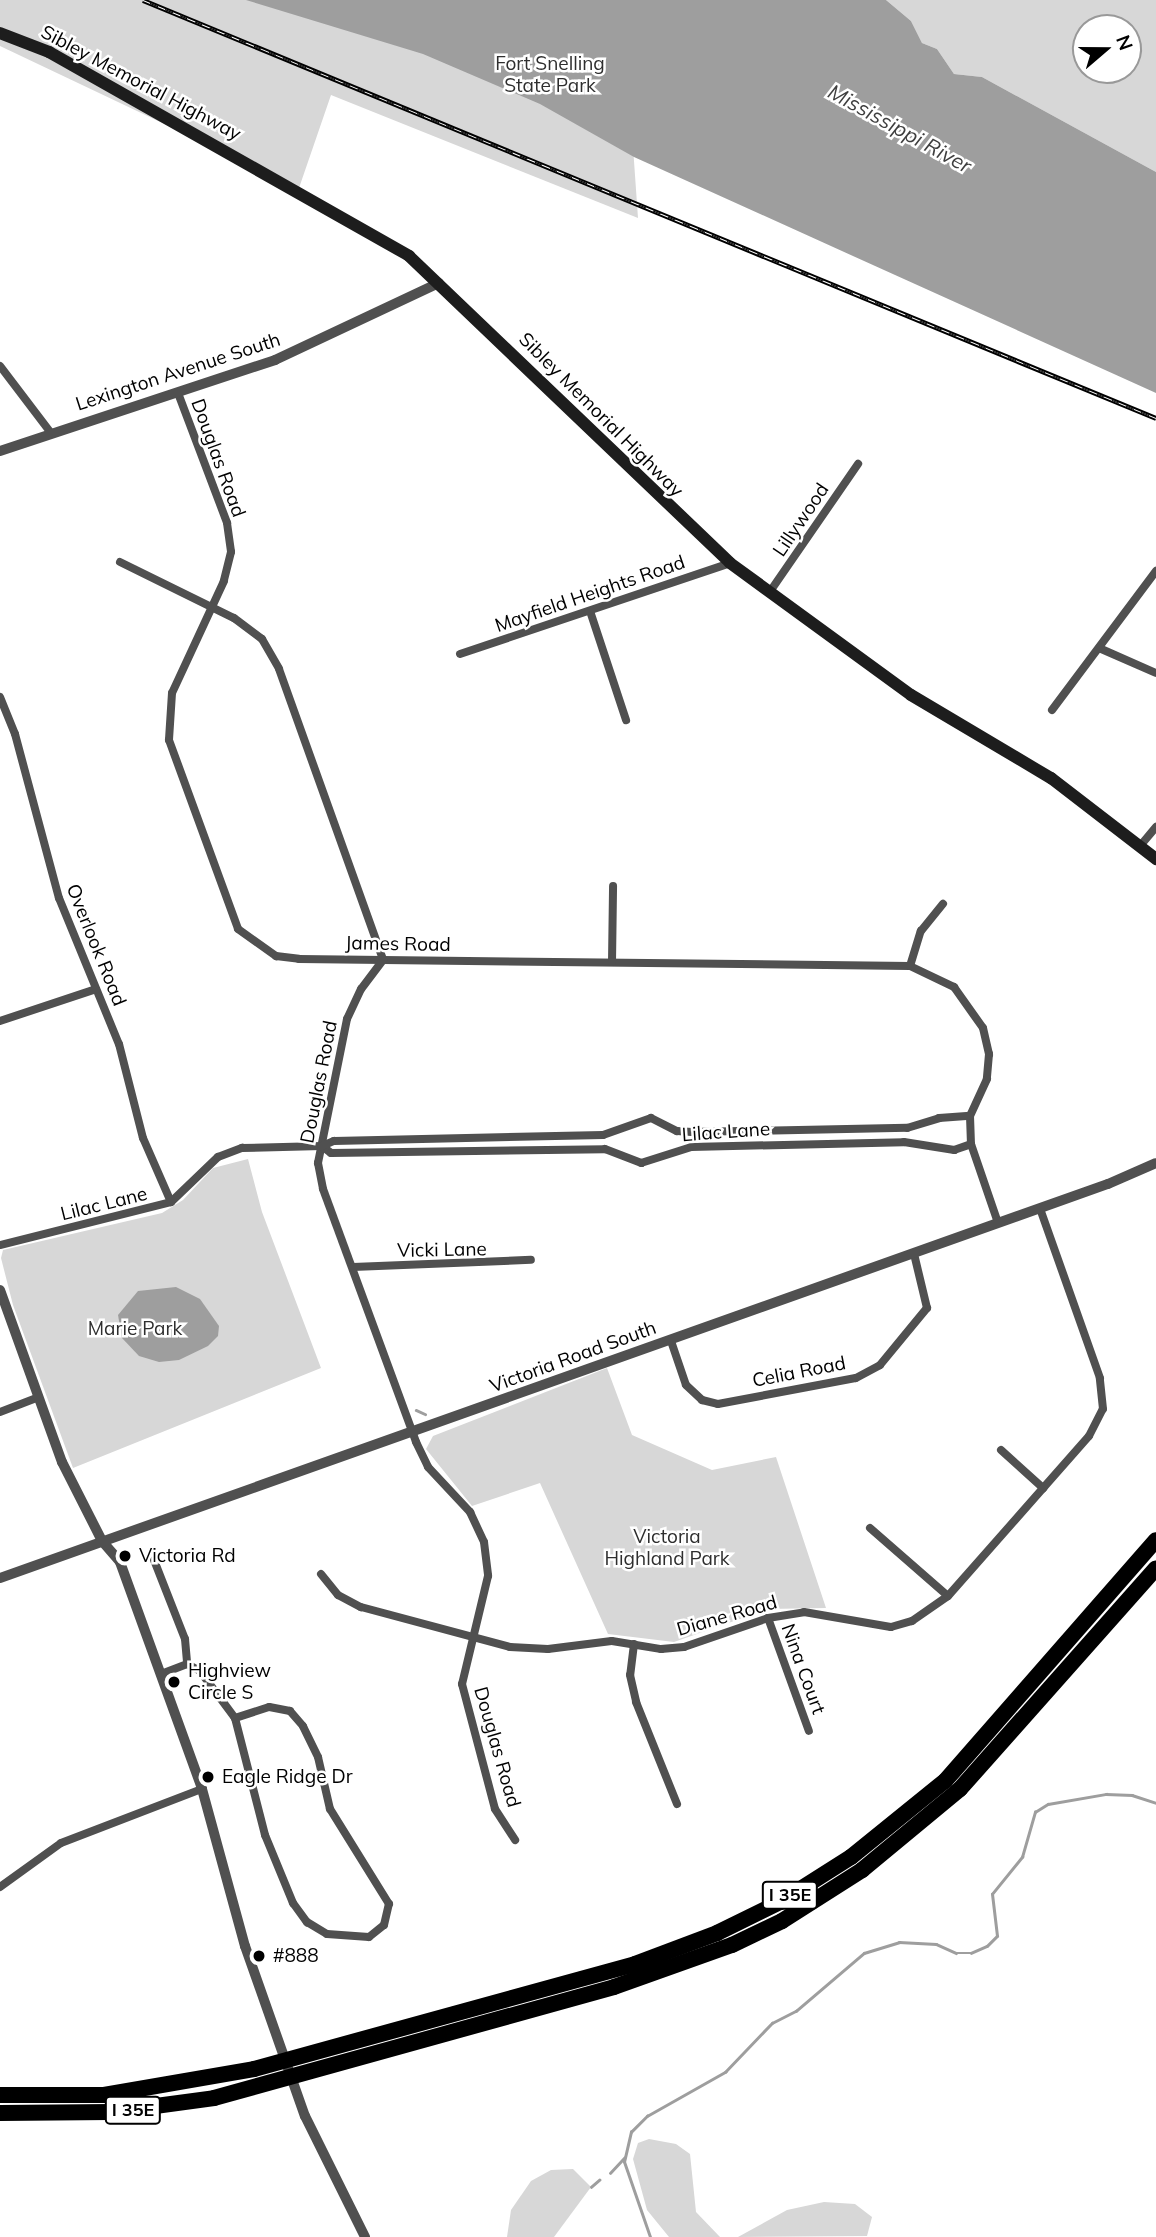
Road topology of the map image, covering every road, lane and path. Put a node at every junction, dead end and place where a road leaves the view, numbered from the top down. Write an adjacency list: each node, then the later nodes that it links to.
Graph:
1 (0, 33): 2 (main road, Sibley Memorial Highway)
2 (439, 283): 4 (street, Lexington Avenue South); 9 (main road, Sibley Memorial Highway)
3 (0, 366): 5 (street)
4 (178, 393): 5 (street, Lexington Avenue South); 12 (street, Douglas Road)
5 (51, 433): 6 (street, Lexington Avenue South)
6 (0, 451)
7 (858, 464): 11 (street, Lillywood)
8 (120, 562): 12 (street)
9 (730, 563): 11 (main road, Sibley Memorial Highway); 13 (street, Mayfield Heights Road)
10 (1156, 571): 14 (street)
11 (769, 593): 21 (main road, Sibley Memorial Highway)
12 (211, 607): 25 (street); 25 (street, James Road)
13 (590, 611): 15 (street, Mayfield Heights Road); 19 (street)
14 (1099, 648): 16 (street); 18 (street)
15 (460, 654)
16 (1156, 673)
17 (0, 697): 28 (street, Overlook Road)
18 (1052, 710)
19 (626, 720)
20 (1156, 827): 21 (street)
21 (1140, 846): 22 (main road, Sibley Memorial Highway)
22 (1156, 859)
23 (613, 886): 26 (street)
24 (943, 904): 27 (street)
25 (383, 960): 26 (street, James Road); 32 (street, Douglas Road)
26 (612, 962): 27 (street, James Road)
27 (910, 965): 30 (street)
28 (96, 989): 29 (street); 34 (street, Overlook Road)
29 (0, 1021)
30 (970, 1116): 31 (street); 32 (street, Lilac Lane)
31 (971, 1144): 32 (street, Lilac Lane); 36 (street)
32 (322, 1146): 34 (street, Lilac Lane); 40 (street, Douglas Road)
33 (1156, 1163): 35 (street, Victoria Road South)
34 (171, 1202): 37 (street, Lilac Lane)
35 (1040, 1209): 36 (street, Victoria Road South); 47 (street, Diane Road)
36 (998, 1223): 38 (street, Victoria Road South)
37 (0, 1245)
38 (914, 1254): 42 (street, Victoria Road South); 42 (street, Celia Road)
39 (531, 1260): 40 (street, Vicki Lane)
40 (353, 1267): 45 (street, Douglas Road)
41 (0, 1290): 43 (street)
42 (671, 1340): 45 (street, Victoria Road South)
43 (36, 1398): 44 (street); 50 (street)
44 (0, 1412)
45 (413, 1433): 50 (street, Victoria Road South); 57 (street, Douglas Road)
46 (1001, 1450): 47 (street)
47 (1043, 1488): 55 (street, Diane Road)
48 (870, 1528): 55 (street)
49 (1156, 1540): 67 (highway, I 35E)
50 (102, 1541): 54 (street, Victoria Road South); 60 (street)
51 (154, 1560): 59 (street)
52 (1156, 1568): 68 (highway, I 35E)
53 (321, 1574): 57 (street, Diane Road)
54 (0, 1578)
55 (948, 1597): 56 (street, Diane Road)
56 (768, 1618): 58 (street, Diane Road); 62 (street, Nina Court)
57 (474, 1637): 58 (street, Diane Road); 65 (street, Douglas Road)
58 (634, 1644): 64 (street)
59 (187, 1664): 60 (street); 61 (street)
60 (161, 1674): 63 (street)
61 (235, 1718): 61 (street)
62 (809, 1731)
63 (202, 1789): 66 (street); 69 (street)
64 (677, 1804)
65 (515, 1840)
66 (0, 1887)
67 (0, 2095)
68 (0, 2113)
69 (365, 2237)

